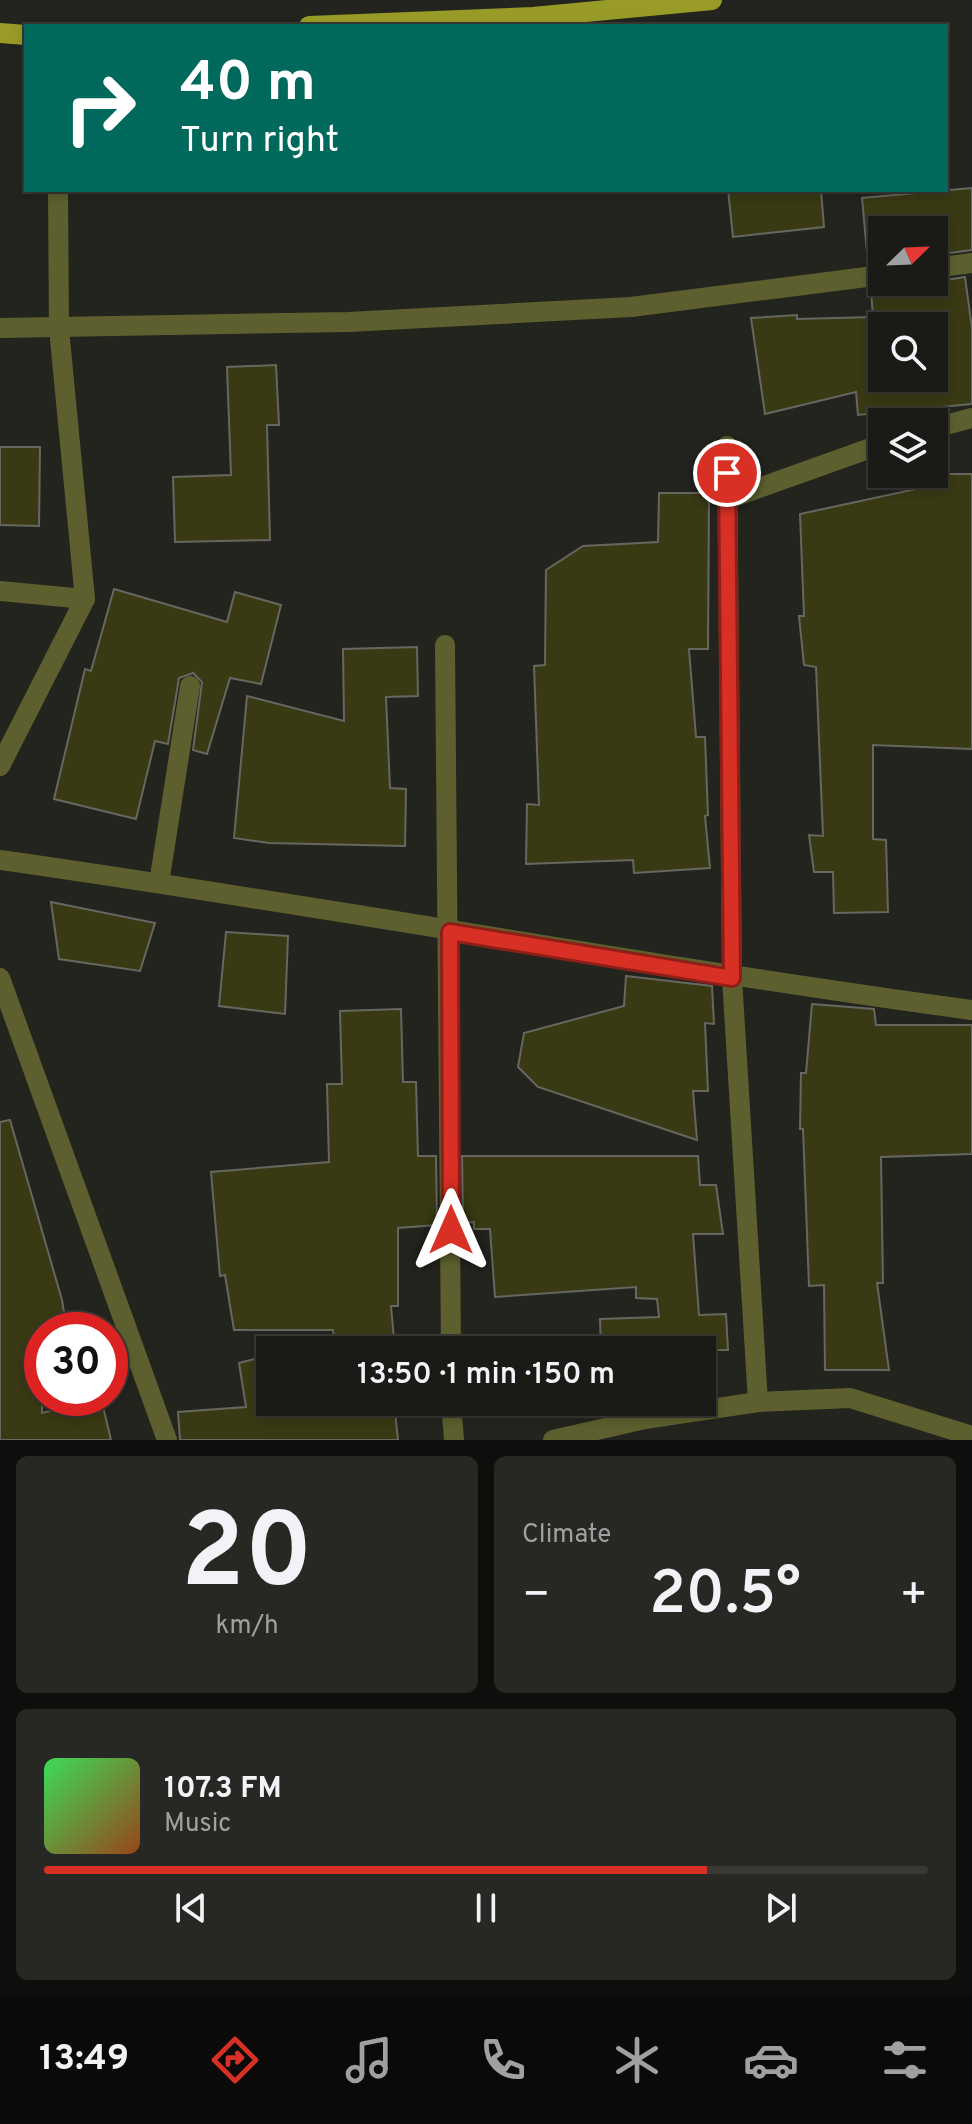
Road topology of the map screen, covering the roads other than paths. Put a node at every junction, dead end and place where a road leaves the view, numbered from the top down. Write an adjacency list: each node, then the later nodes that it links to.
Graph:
1 (712, 0): 2 (main road)
2 (359, 24)
3 (0, 33): 4 (main road)
4 (24, 35)
5 (58, 192): 10 (street)
6 (972, 263): 7 (street)
7 (948, 266)
8 (868, 277): 10 (street)
9 (0, 328): 10 (street)
10 (59, 329): 17 (street)
11 (972, 418): 12 (street)
12 (948, 424)
13 (727, 446): 15 (street)
14 (868, 449): 15 (street)
15 (728, 499): 25 (street)
16 (0, 591): 17 (street)
17 (85, 599): 20 (street)
18 (445, 645): 23 (street)
19 (190, 686): 22 (street)
20 (0, 766)
21 (0, 860): 22 (street)
22 (159, 883): 23 (street)
23 (450, 932): 25 (street); 27 (street)
24 (0, 978): 31 (street)
25 (732, 978): 26 (street); 28 (street)
26 (972, 1010)
27 (451, 1336)
28 (758, 1402): 30 (street); 33 (street)
29 (452, 1416): 32 (street)
30 (972, 1436)
31 (167, 1440)
32 (454, 1440)
33 (553, 1440)

